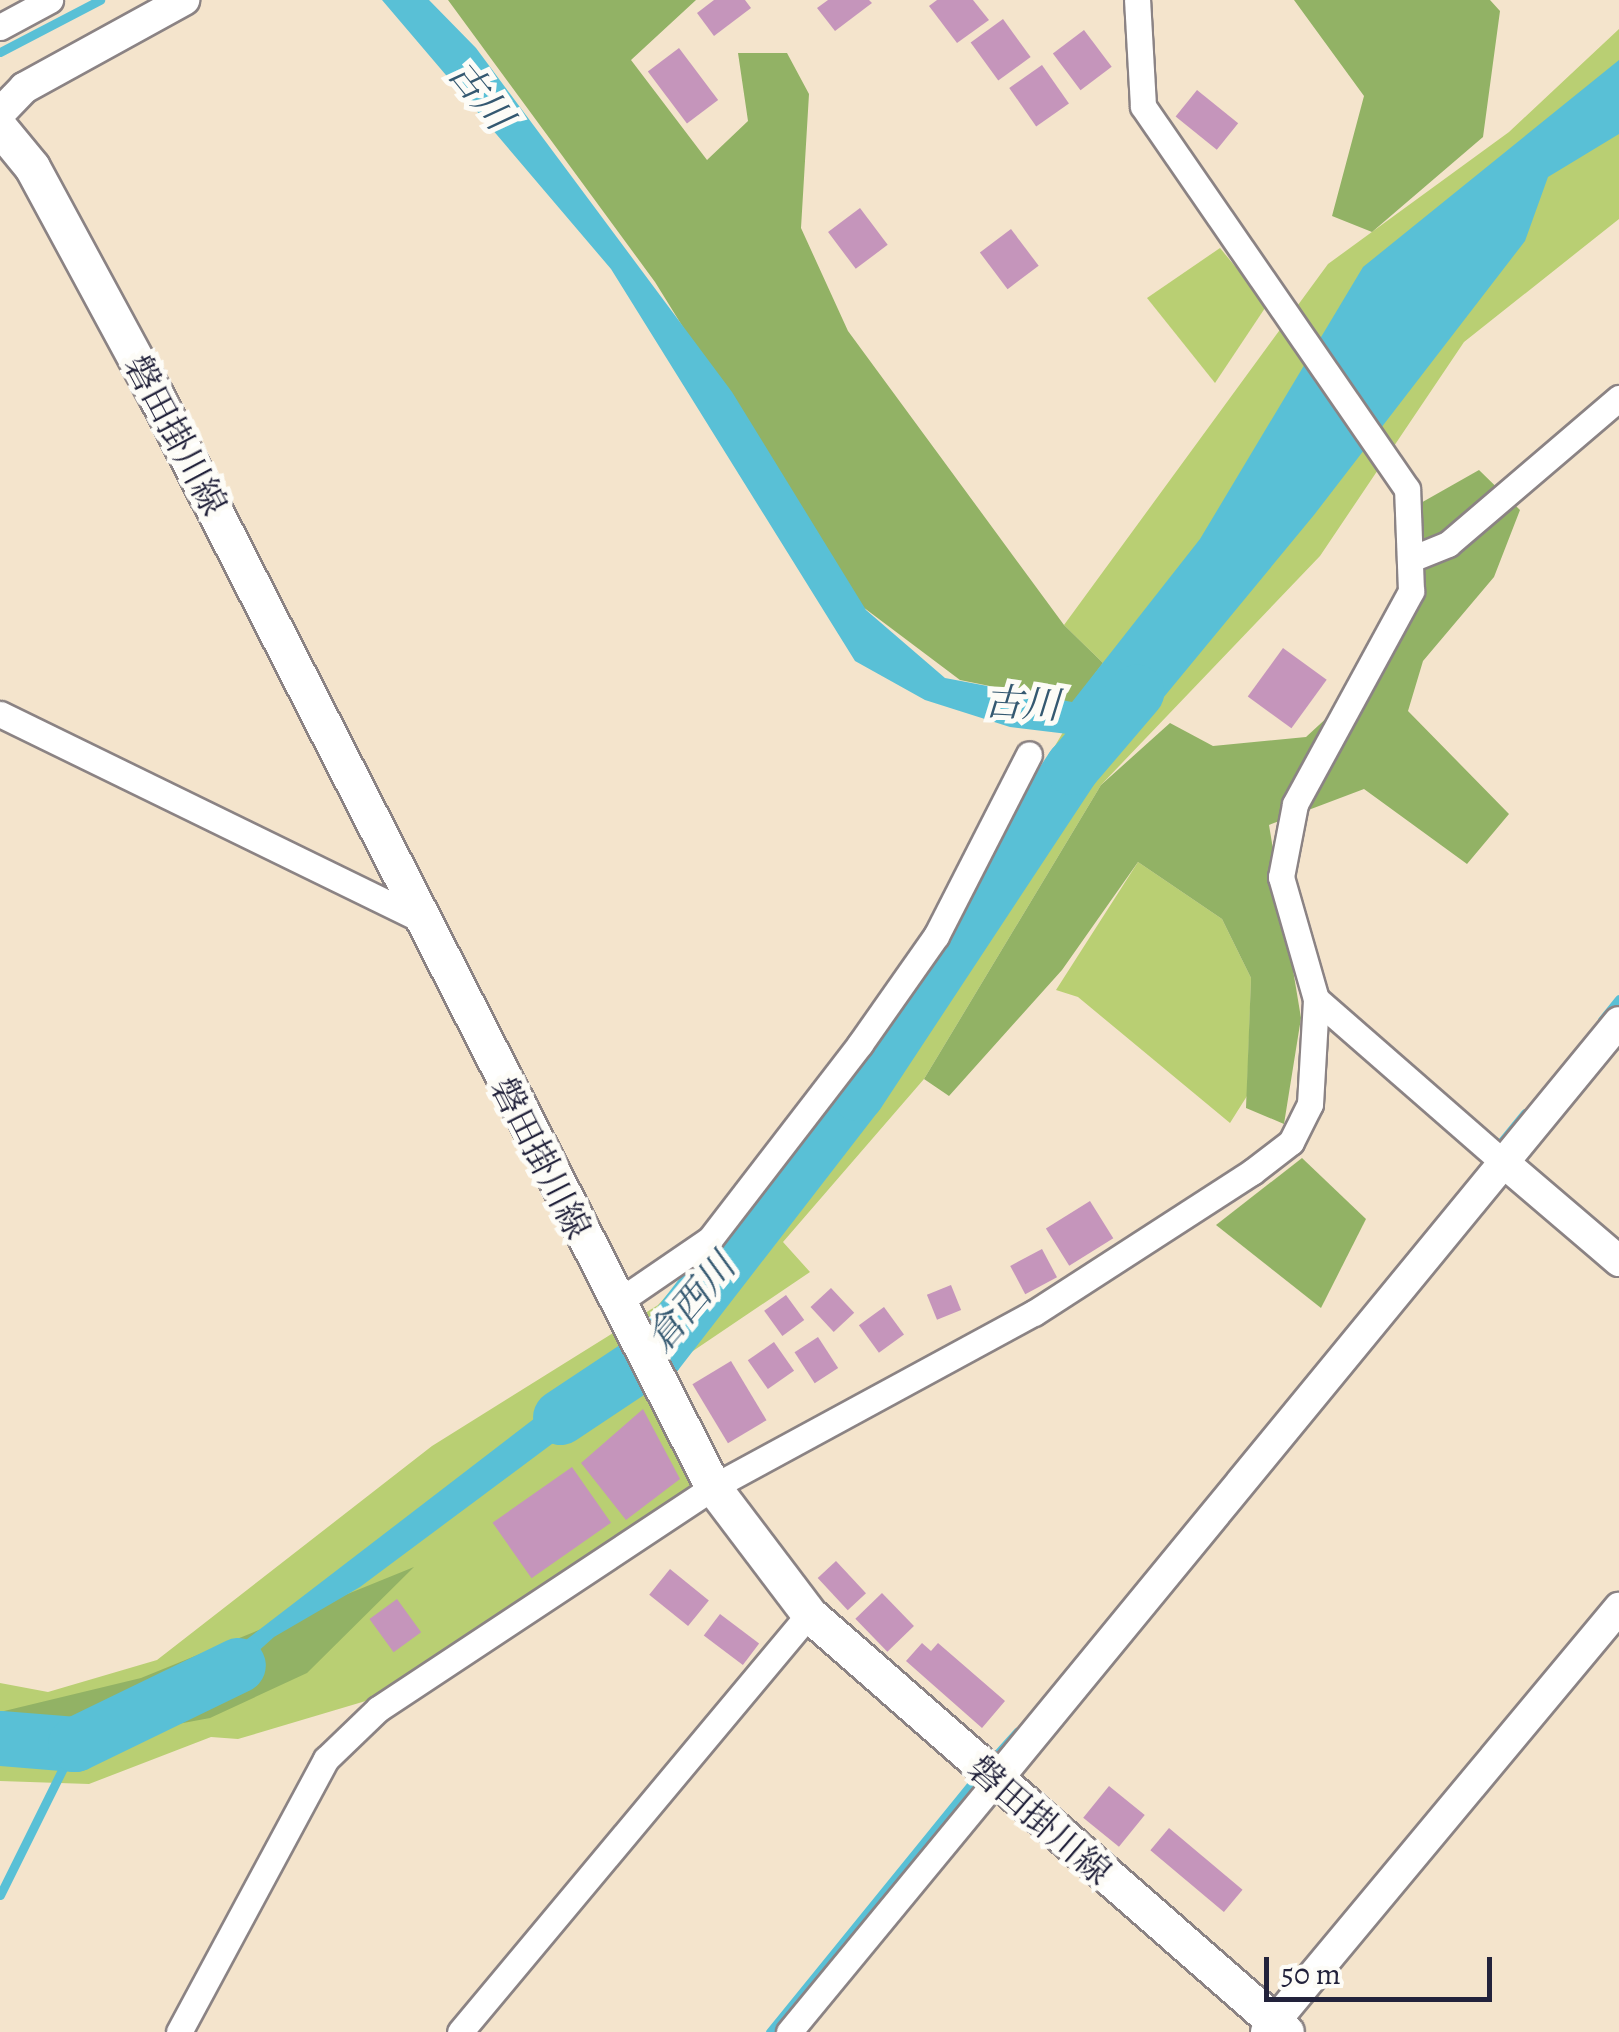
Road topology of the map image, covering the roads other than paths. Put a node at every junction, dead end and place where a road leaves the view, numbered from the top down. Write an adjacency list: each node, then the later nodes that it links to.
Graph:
1 (50, 0): 4 (street)
2 (184, 0): 5 (street)
3 (1137, 0): 8 (street)
4 (0, 27)
5 (0, 113)
6 (0, 128): 11 (main road, 磐田掛川線)
7 (1619, 398): 8 (street)
8 (1416, 557): 12 (street)
9 (0, 714): 11 (street)
10 (1029, 754): 16 (street)
11 (424, 921): 16 (main road, 磐田掛川線)
12 (1316, 1000): 14 (street); 17 (street)
13 (1619, 1022): 14 (street)
14 (1502, 1161): 15 (street); 20 (street)
15 (1619, 1261)
16 (615, 1304): 17 (main road, 磐田掛川線)
17 (713, 1488): 19 (main road, 磐田掛川線); 22 (street)
18 (1619, 1608): 21 (street)
19 (810, 1614): 20 (main road, 磐田掛川線); 23 (street)
20 (995, 1782): 21 (main road, 磐田掛川線); 24 (street)
21 (1275, 2029)
22 (179, 2032)
23 (460, 2032)
24 (789, 2032)

